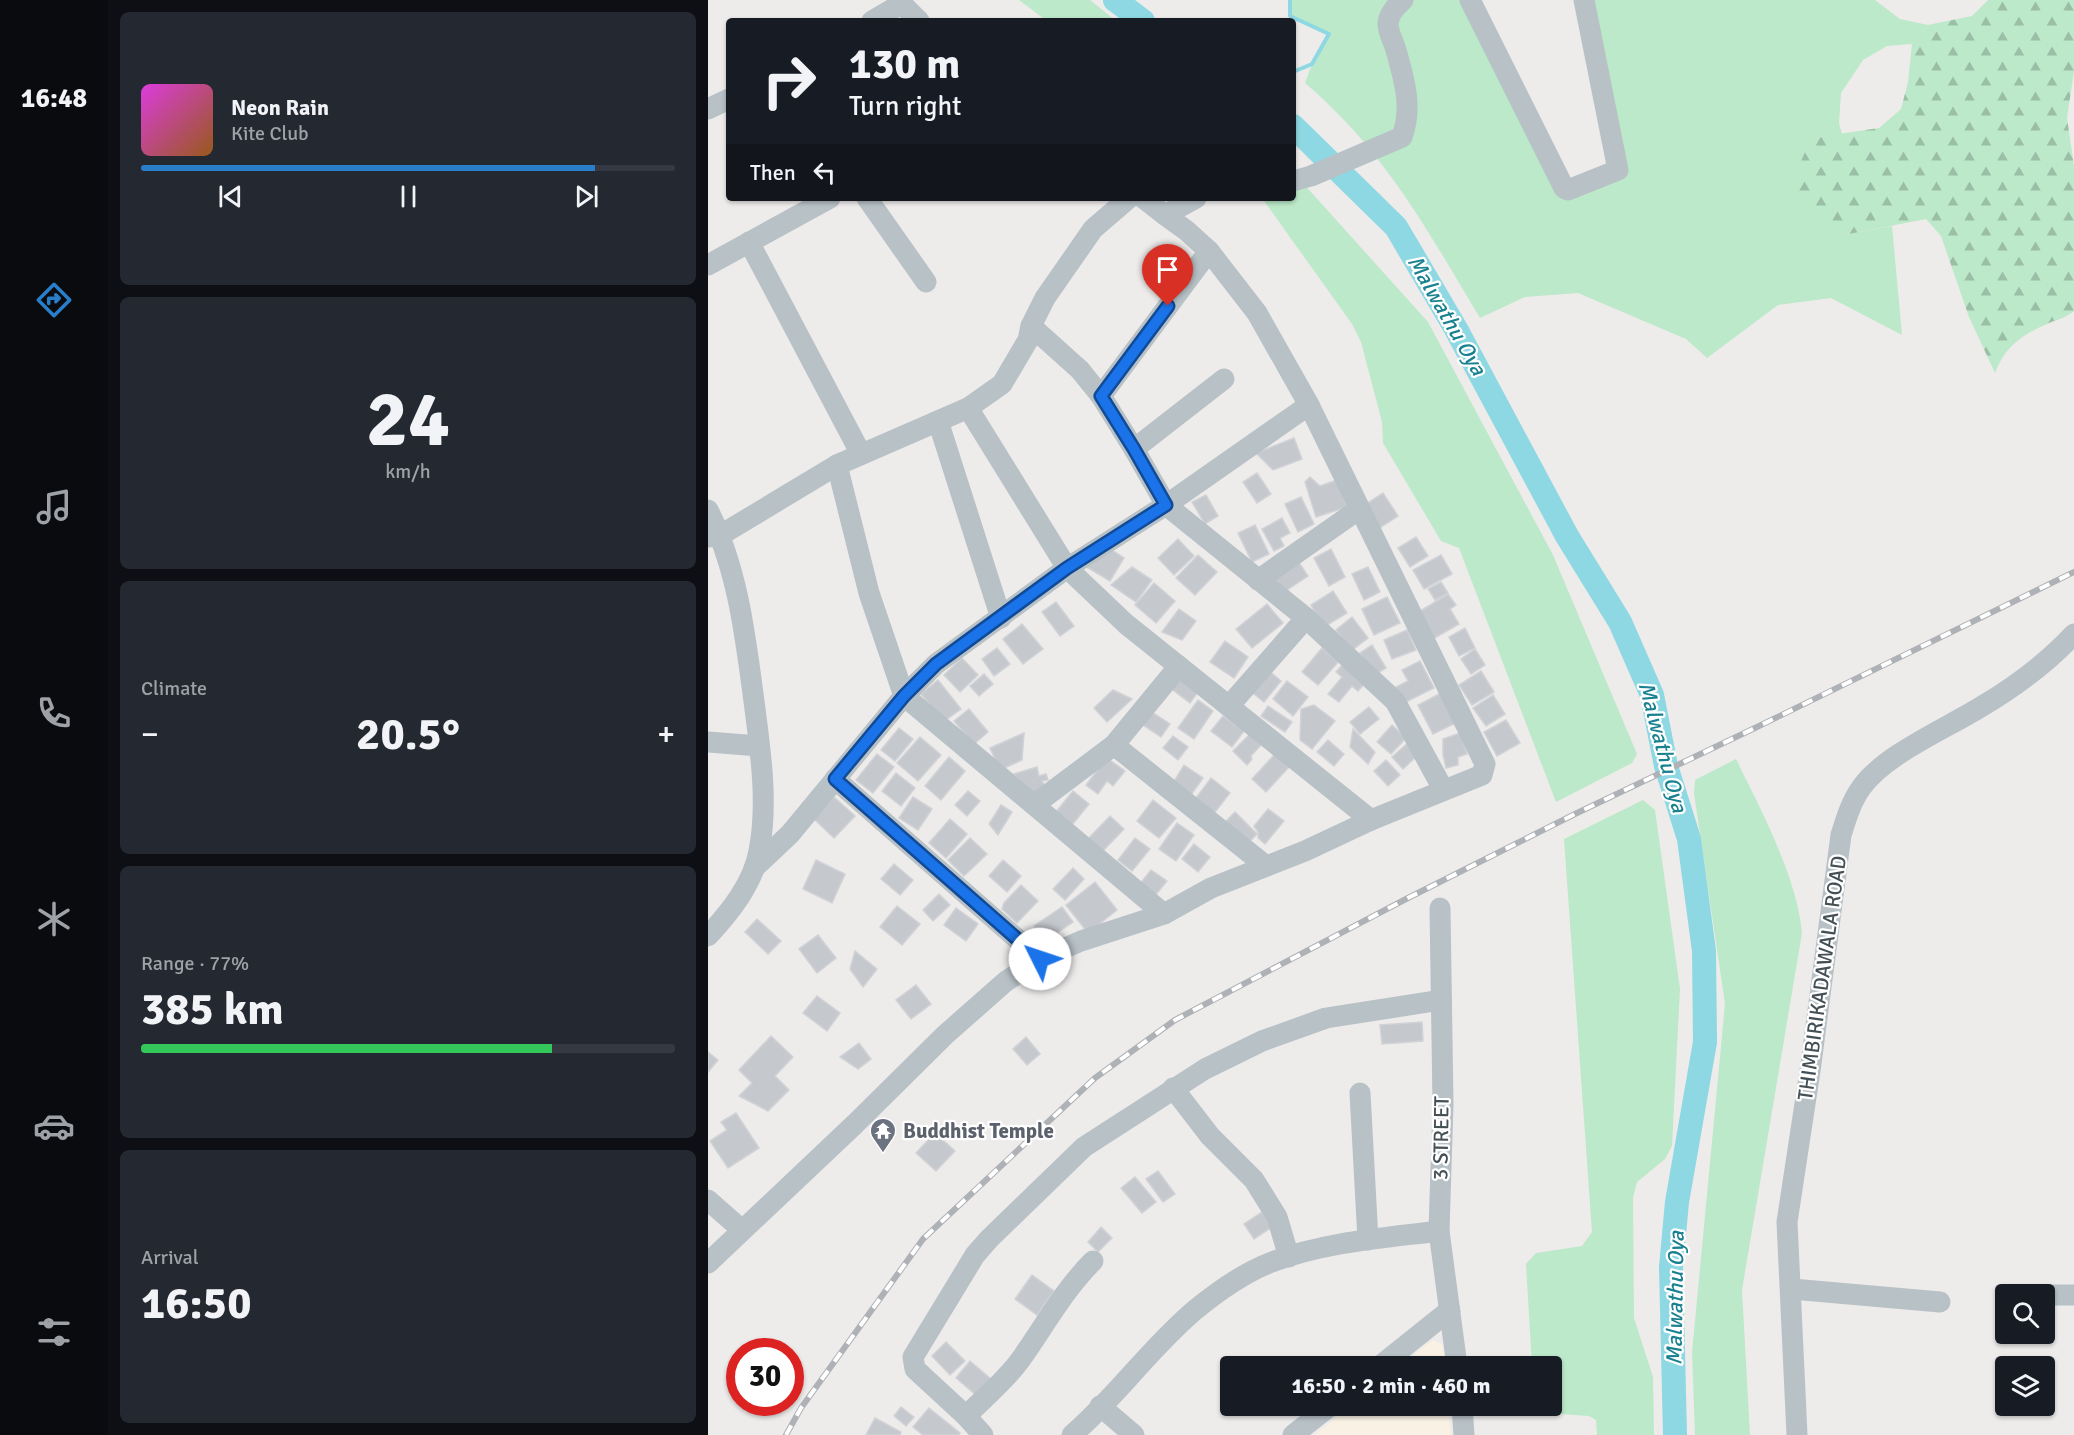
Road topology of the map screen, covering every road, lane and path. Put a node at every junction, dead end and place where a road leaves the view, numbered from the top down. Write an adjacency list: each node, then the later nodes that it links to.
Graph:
1 (1403, 0): 9 (street)
2 (1470, 0): 3 (street)
3 (1584, 0)
4 (899, 2): 5 (street); 6 (street)
5 (876, 18)
6 (916, 18)
7 (726, 100): 8 (street)
8 (708, 109)
9 (1302, 178)
10 (824, 201): 16 (street)
11 (869, 201): 19 (street)
12 (1126, 201): 20 (street)
13 (1147, 201): 15 (street)
14 (1191, 201): 15 (street)
15 (1165, 215): 17 (street)
16 (749, 242): 18 (street); 27 (street)
17 (1209, 251): 22 (street); 23 (street)
18 (708, 265)
19 (926, 282)
20 (1031, 326): 22 (street); 24 (street)
21 (1224, 379): 26 (street)
22 (1101, 396): 26 (street)
23 (1309, 405): 29 (street); 31 (street)
24 (968, 408): 25 (street); 33 (street)
25 (939, 421): 27 (street); 35 (street)
26 (1134, 449): 29 (street)
27 (861, 454): 28 (street)
28 (837, 465): 32 (street); 39 (street)
29 (1166, 505): 33 (street); 34 (street)
30 (708, 510): 32 (street)
31 (1359, 510): 34 (street); 45 (street)
32 (714, 536): 43 (street)
33 (1067, 568): 35 (street); 38 (street)
34 (1258, 580): 36 (street)
35 (1001, 618): 39 (street)
36 (1306, 618): 40 (street); 45 (street)
37 (2074, 634): 64 (street, THIMBIRIKADAWALA ROAD)
38 (1179, 666): 40 (street); 42 (street)
39 (904, 696): 44 (street); 46 (street)
40 (1229, 706): 47 (street)
41 (708, 742): 43 (street)
42 (1114, 745): 46 (street); 48 (street)
43 (759, 746): 49 (street)
44 (835, 779): 49 (street); 53 (street)
45 (1443, 789): 47 (street)
46 (1034, 806): 51 (street)
47 (1371, 820): 48 (street)
48 (1266, 866): 51 (street)
49 (755, 867): 52 (street)
50 (1440, 908): 54 (street, 3 STREET)
51 (1164, 914): 53 (street)
52 (708, 936)
53 (1040, 959): 58 (street)
54 (1442, 1000): 55 (street); 59 (street, 3 STREET)
55 (1173, 1088): 61 (street); 72 (street)
56 (1360, 1093): 60 (street)
57 (708, 1200): 58 (street)
58 (742, 1230): 63 (street)
59 (1439, 1231): 60 (street); 68 (street, 3 STREET)
60 (1368, 1240): 61 (street)
61 (1289, 1257): 71 (street)
62 (1093, 1261): 72 (street)
63 (708, 1263)
64 (1792, 1289): 67 (street); 80 (street, THIMBIRIKADAWALA ROAD)
65 (2055, 1295): 66 (street)
66 (2074, 1295)
67 (1940, 1302)
68 (1450, 1311): 69 (street); 70 (street, 3 STREET)
69 (1393, 1356)
70 (1456, 1356)
71 (1101, 1406): 76 (street); 77 (street)
72 (966, 1416): 75 (street)
73 (1317, 1416): 78 (street)
74 (1462, 1416): 79 (street)
75 (983, 1435)
76 (1072, 1435)
77 (1134, 1435)
78 (1293, 1435)
79 (1464, 1435)
80 (1797, 1435)

